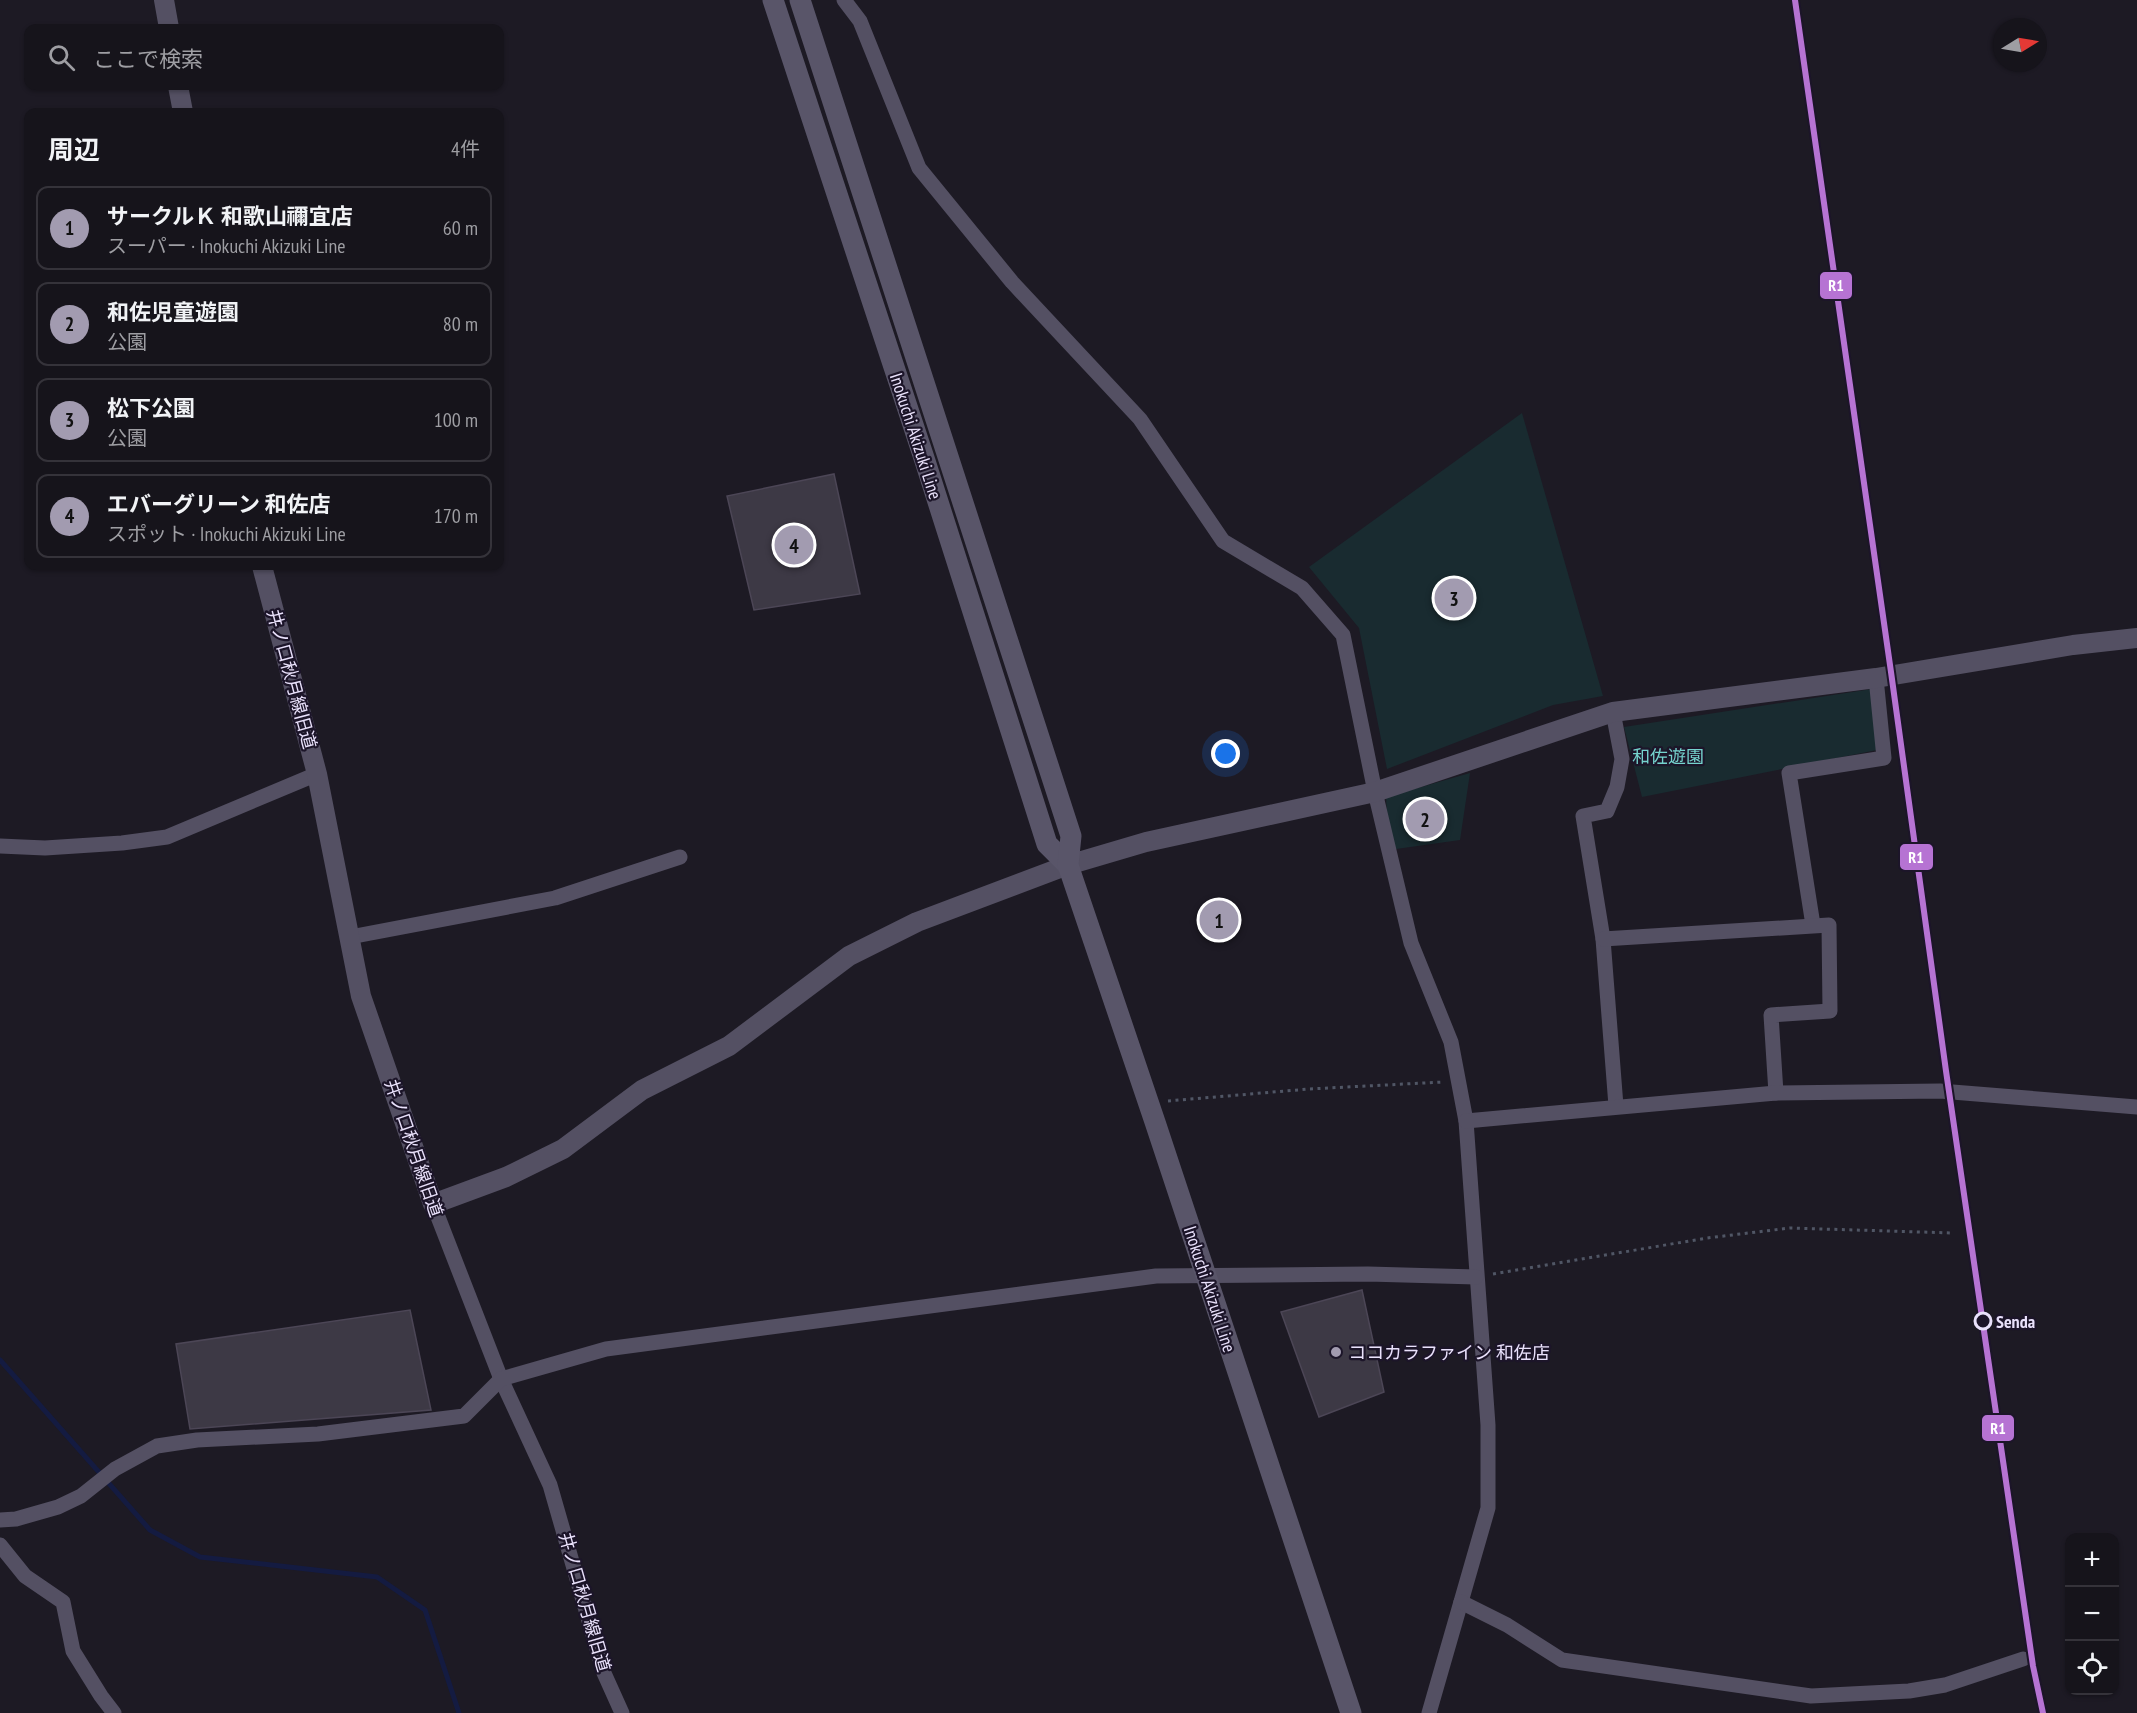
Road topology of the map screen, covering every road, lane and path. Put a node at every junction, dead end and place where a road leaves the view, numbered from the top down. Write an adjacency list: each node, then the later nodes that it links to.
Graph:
1 (164, 0): 5 (street)
2 (774, 0): 16 (main road, Inokuchi Akizuki Line)
3 (800, 0): 16 (main road, Inokuchi Akizuki Line)
4 (844, 0): 13 (street)
5 (168, 24)
6 (179, 90): 7 (street)
7 (182, 108)
8 (263, 570): 12 (street, 井ノ口秋月線旧道)
9 (2137, 639): 10 (street)
10 (1876, 678): 11 (street); 17 (street)
11 (1613, 712): 13 (street); 19 (street)
12 (317, 774): 14 (street); 18 (street, 井ノ口秋月線旧道)
13 (1375, 792): 16 (street); 20 (street)
14 (0, 846)
15 (680, 856): 18 (street)
16 (1068, 865): 22 (main road, Inokuchi Akizuki Line); 26 (street)
17 (1812, 925): 19 (street); 21 (street)
18 (350, 937): 26 (street, 井ノ口秋月線旧道)
19 (1603, 939): 23 (street)
20 (1458, 1082): 22 (path); 25 (street)
21 (1776, 1093): 23 (street); 24 (street)
22 (1148, 1103): 28 (main road, Inokuchi Akizuki Line)
23 (1616, 1106): 25 (street)
24 (2137, 1107)
25 (1466, 1121): 29 (street)
26 (433, 1204): 30 (street, 井ノ口秋月線旧道)
27 (1953, 1233): 29 (path)
28 (1206, 1276): 29 (street); 30 (street); 37 (main road, Inokuchi Akizuki Line)
29 (1476, 1277): 33 (street)
30 (501, 1379): 31 (street); 36 (street, 井ノ口秋月線旧道)
31 (0, 1520)
32 (0, 1545): 35 (street)
33 (1461, 1602): 34 (street); 38 (street)
34 (2023, 1659)
35 (114, 1713)
36 (622, 1713)
37 (1350, 1713)
38 (1429, 1713)

